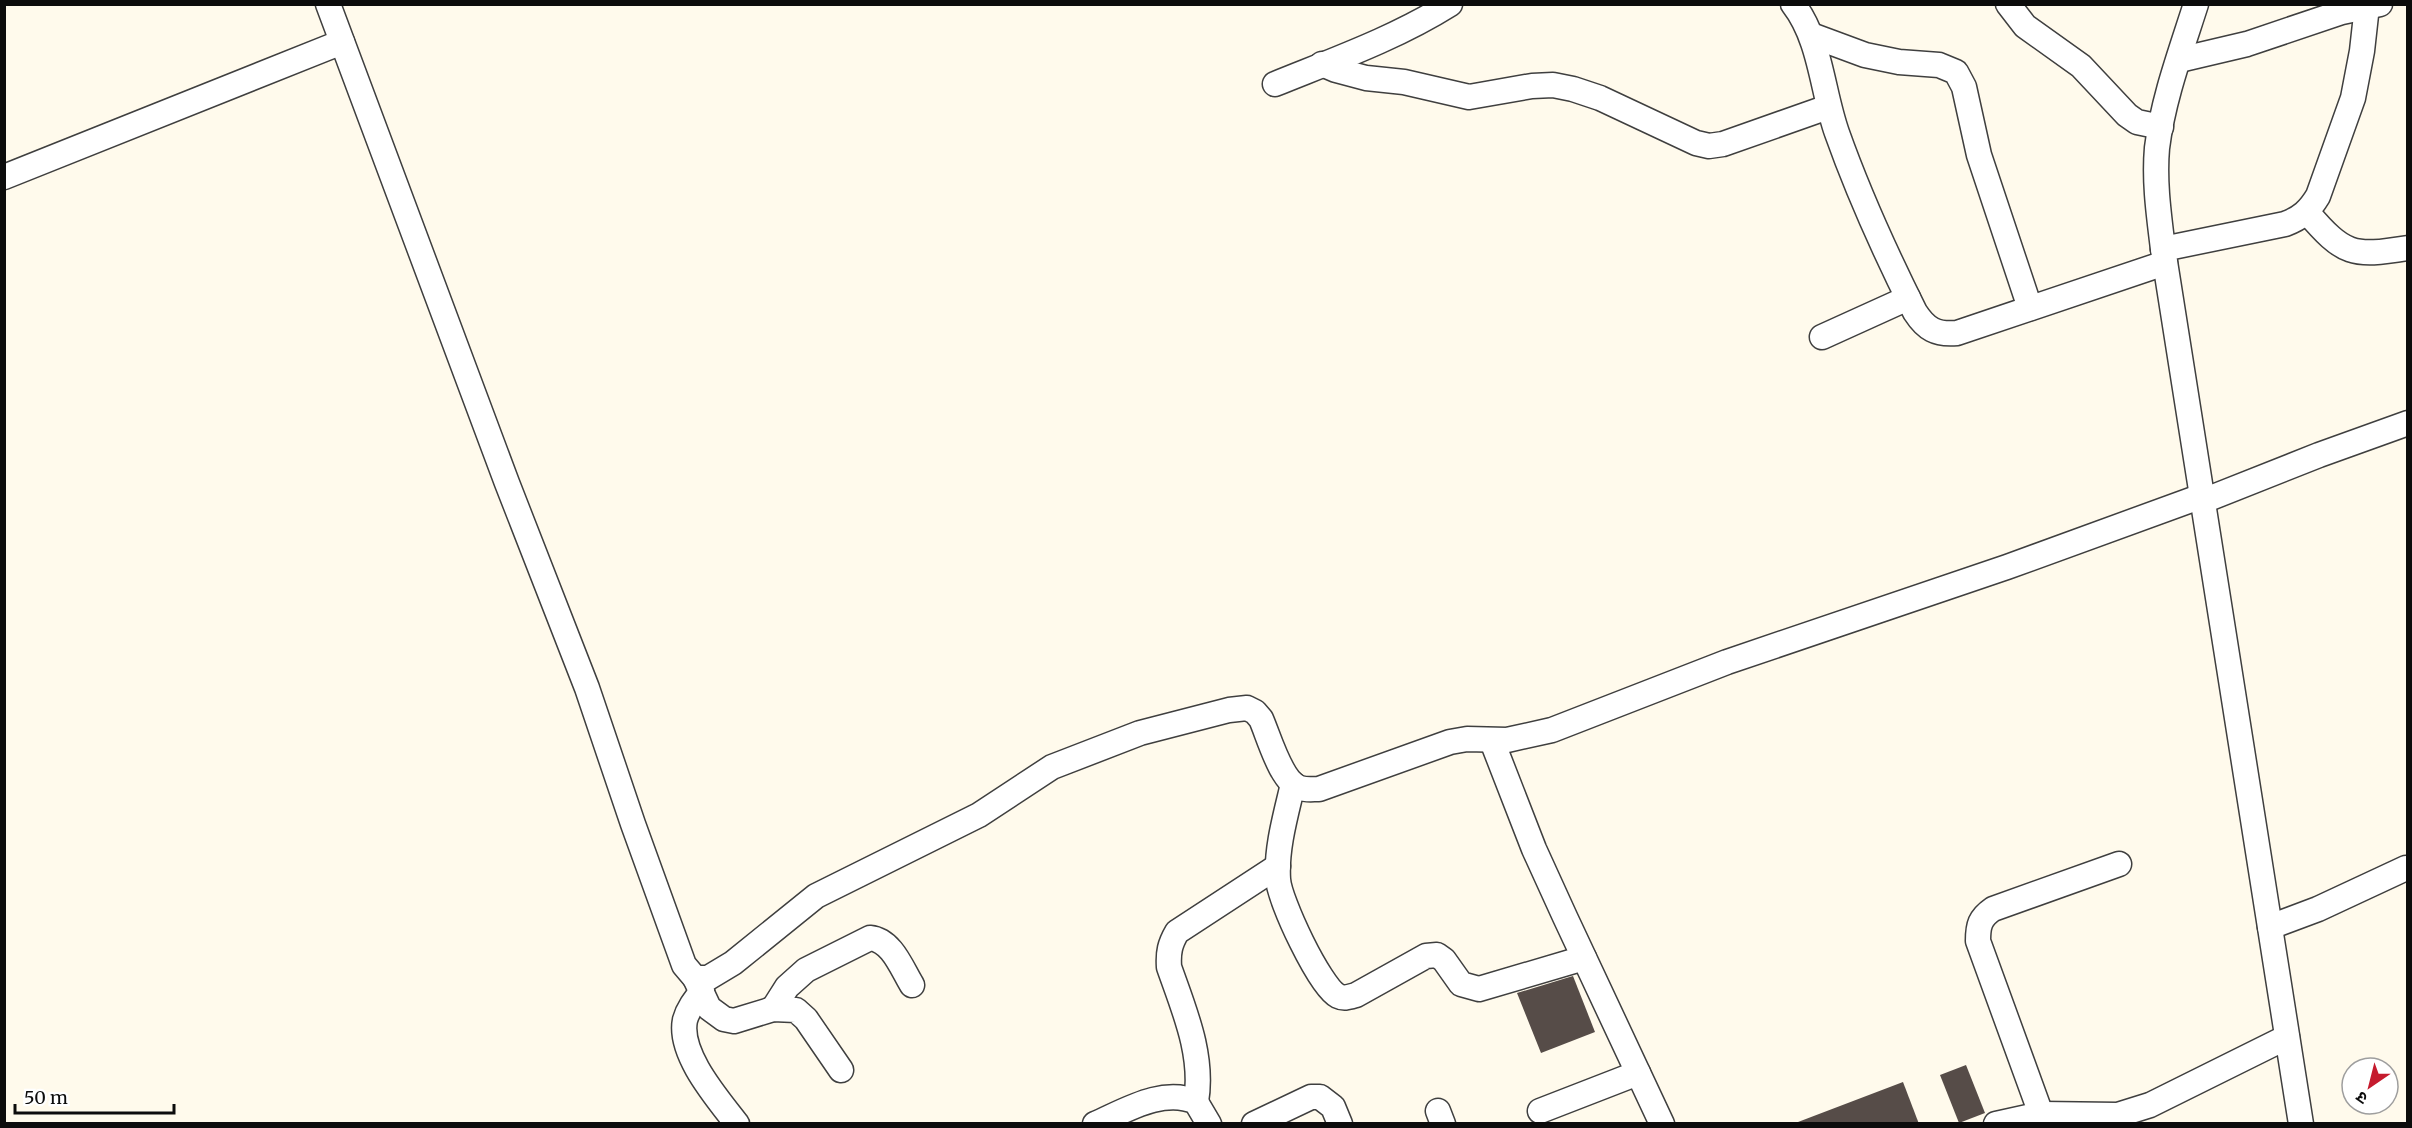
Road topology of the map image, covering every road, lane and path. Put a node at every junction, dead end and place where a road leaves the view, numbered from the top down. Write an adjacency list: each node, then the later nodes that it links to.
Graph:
1 (328, 4): 8 (street)
2 (1450, 4): 10 (street)
3 (1793, 4): 7 (street)
4 (2008, 4): 13 (street)
5 (2196, 4): 9 (street)
6 (2373, 5): 9 (street); 15 (street)
7 (1811, 35): 12 (street); 19 (street)
8 (342, 42): 14 (street); 30 (street)
9 (2179, 60): 13 (street)
10 (1323, 64): 11 (street); 12 (street)
11 (1275, 84)
12 (1828, 108): 18 (street)
13 (2161, 127): 17 (street)
14 (4, 177)
15 (2307, 212): 16 (street); 17 (street)
16 (2408, 248)
17 (2164, 256): 19 (street); 22 (street)
18 (1908, 298): 19 (street); 20 (street)
19 (2030, 309)
20 (1822, 337)
21 (2408, 423): 22 (street)
22 (2203, 498): 23 (street); 28 (street)
23 (1491, 741): 24 (street); 29 (street)
24 (1293, 784): 26 (street); 30 (street)
25 (2119, 864): 38 (street)
26 (1278, 866): 29 (street); 36 (street)
27 (2406, 868): 28 (street)
28 (2270, 927): 33 (street)
29 (1584, 958): 35 (street)
30 (698, 985): 32 (street); 40 (street)
31 (912, 986): 32 (street)
32 (773, 1009): 34 (street)
33 (2287, 1037): 39 (street); 47 (street)
34 (841, 1070)
35 (1638, 1073): 37 (street); 45 (street)
36 (1196, 1101): 41 (street); 42 (street)
37 (1540, 1111)
38 (2041, 1114): 39 (street); 46 (street)
39 (2105, 1119)
40 (737, 1124)
41 (1095, 1124)
42 (1209, 1124)
43 (1254, 1124): 44 (street)
44 (1340, 1124)
45 (1662, 1124)
46 (1996, 1124)
47 (2301, 1124)

